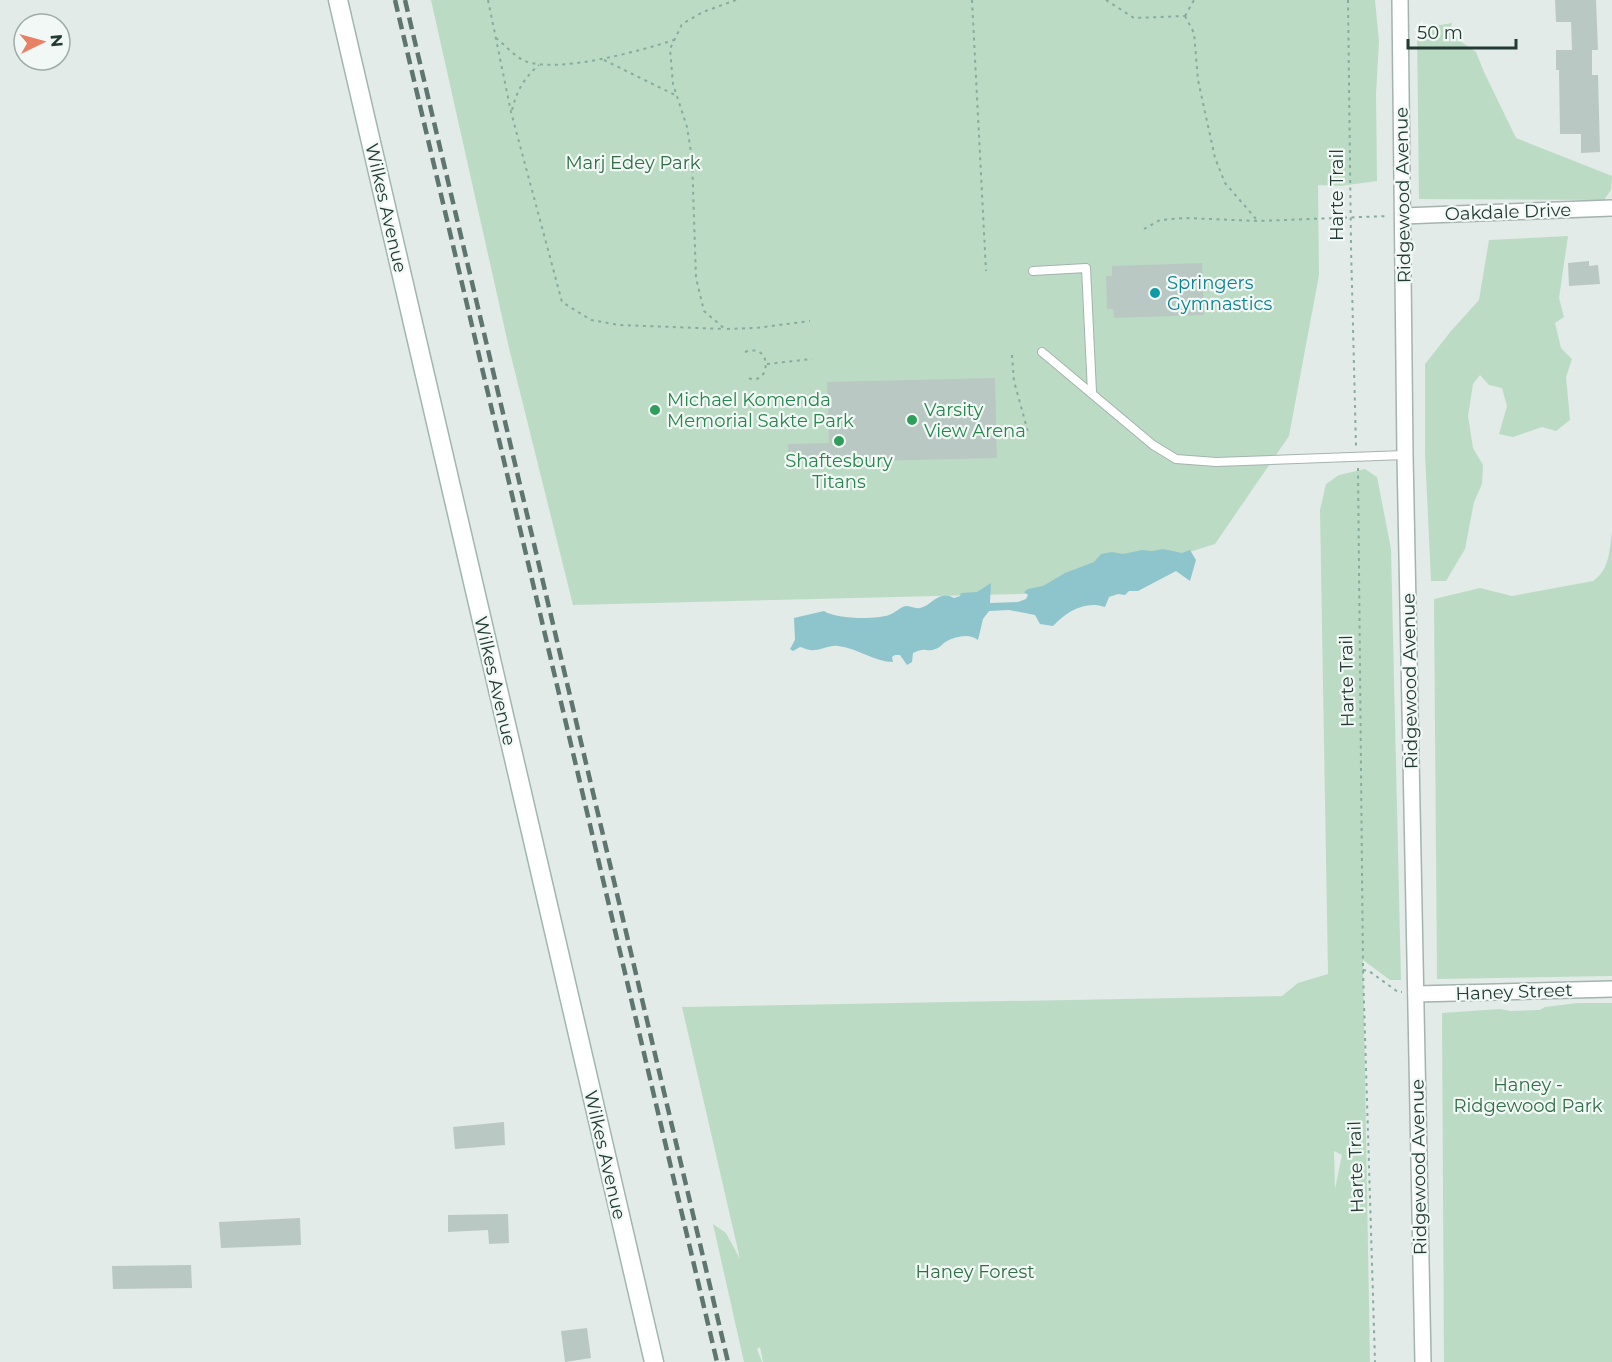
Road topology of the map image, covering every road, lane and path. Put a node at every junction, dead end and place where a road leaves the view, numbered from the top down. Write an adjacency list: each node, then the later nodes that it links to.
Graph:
1 (338, 0): 38 (main road, Wilkes Avenue)
2 (488, 0): 10 (path)
3 (736, 0): 11 (path)
4 (972, 0): 21 (path)
5 (1106, 0): 9 (path)
6 (1194, 0): 9 (path)
7 (1348, 0): 18 (path, Harte Trail)
8 (1400, 0): 17 (street, Ridgewood Avenue)
9 (1185, 16): 19 (path)
10 (495, 37): 13 (path); 15 (path)
11 (674, 40): 12 (path); 14 (path)
12 (603, 59): 13 (path); 14 (path)
13 (539, 65): 15 (path)
14 (677, 96): 24 (path)
15 (511, 112): 24 (path)
16 (1612, 208): 17 (street, Oakdale Drive)
17 (1403, 216): 18 (path); 33 (street, Ridgewood Avenue)
18 (1352, 218): 19 (path); 34 (path, Harte Trail)
19 (1258, 221): 20 (path)
20 (1144, 229)
21 (986, 271)
22 (1033, 271): 31 (lane)
23 (810, 321): 24 (path)
24 (725, 329)
25 (745, 352): 29 (path)
26 (1042, 352): 31 (lane)
27 (1012, 355): 32 (path)
28 (812, 358): 29 (path)
29 (767, 364): 30 (path)
30 (746, 377)
31 (1092, 392): 34 (lane)
32 (1028, 432)
33 (1405, 455): 34 (lane); 37 (street, Ridgewood Avenue)
34 (1357, 456): 35 (path, Harte Trail)
35 (1363, 970): 37 (path); 39 (path, Harte Trail)
36 (1612, 989): 37 (street, Haney Street)
37 (1416, 994): 40 (street, Ridgewood Avenue)
38 (654, 1362)
39 (1375, 1362)
40 (1423, 1362)

